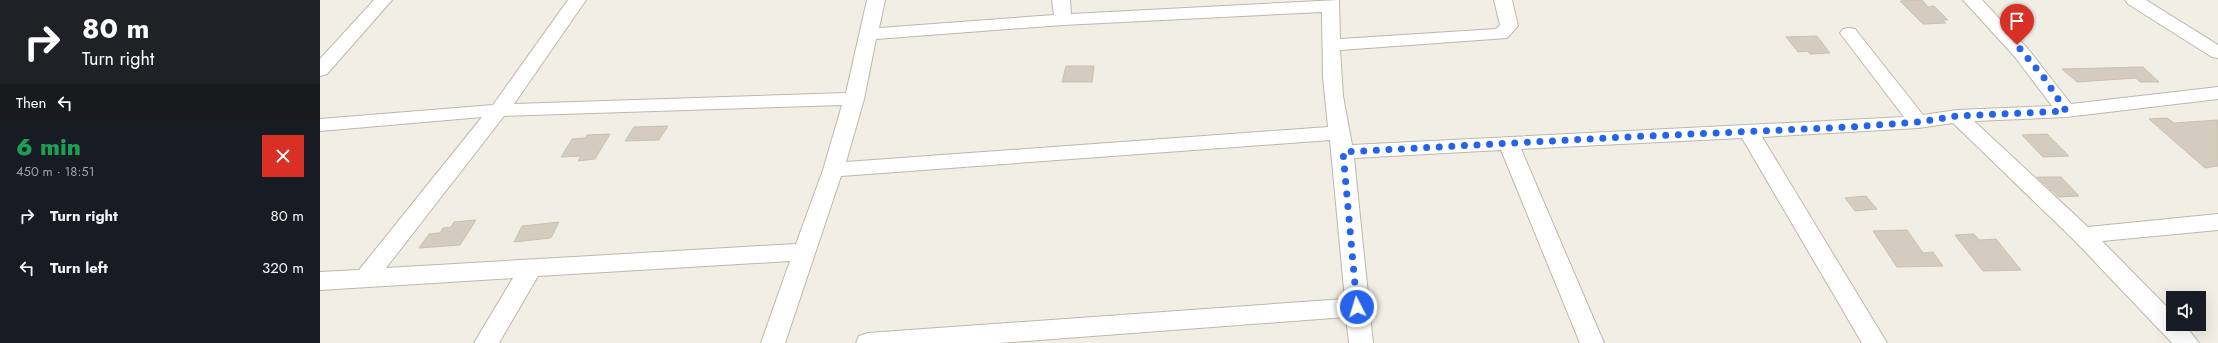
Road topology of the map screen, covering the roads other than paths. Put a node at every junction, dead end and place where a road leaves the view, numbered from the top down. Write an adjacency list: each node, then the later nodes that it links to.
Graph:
1 (383, 0): 15 (street)
2 (577, 0): 18 (street)
3 (876, 0): 12 (street)
4 (1061, 0): 10 (street)
5 (1503, 0): 13 (street)
6 (1972, 0): 19 (street)
7 (2134, 0): 14 (street)
8 (1330, 3): 9 (street); 13 (street)
9 (1234, 6): 10 (street)
10 (1063, 20): 12 (street)
11 (1849, 33): 21 (street)
12 (869, 34): 17 (street)
13 (1331, 45): 24 (street)
14 (2218, 54)
15 (320, 70)
16 (2218, 93): 19 (street)
17 (854, 99): 18 (street); 27 (street)
18 (499, 110): 22 (street); 32 (street)
19 (2066, 111): 20 (street)
20 (1957, 116): 21 (street); 29 (street)
21 (1918, 122): 23 (street)
22 (320, 125)
23 (1748, 131): 25 (street); 41 (street)
24 (1338, 133): 26 (street); 27 (street)
25 (1508, 143): 26 (street); 40 (street)
26 (1343, 152): 34 (street)
27 (833, 170): 30 (street)
28 (2218, 222): 29 (street)
29 (2083, 234): 42 (street)
30 (805, 252): 31 (street); 37 (street)
31 (530, 270): 32 (street); 36 (street)
32 (366, 278): 33 (street)
33 (320, 281)
34 (1357, 307): 35 (street); 39 (street)
35 (1008, 338): 38 (street)
36 (486, 343)
37 (773, 343)
38 (868, 343)
39 (1361, 343)
40 (1592, 343)
41 (1875, 343)
42 (2187, 343)

